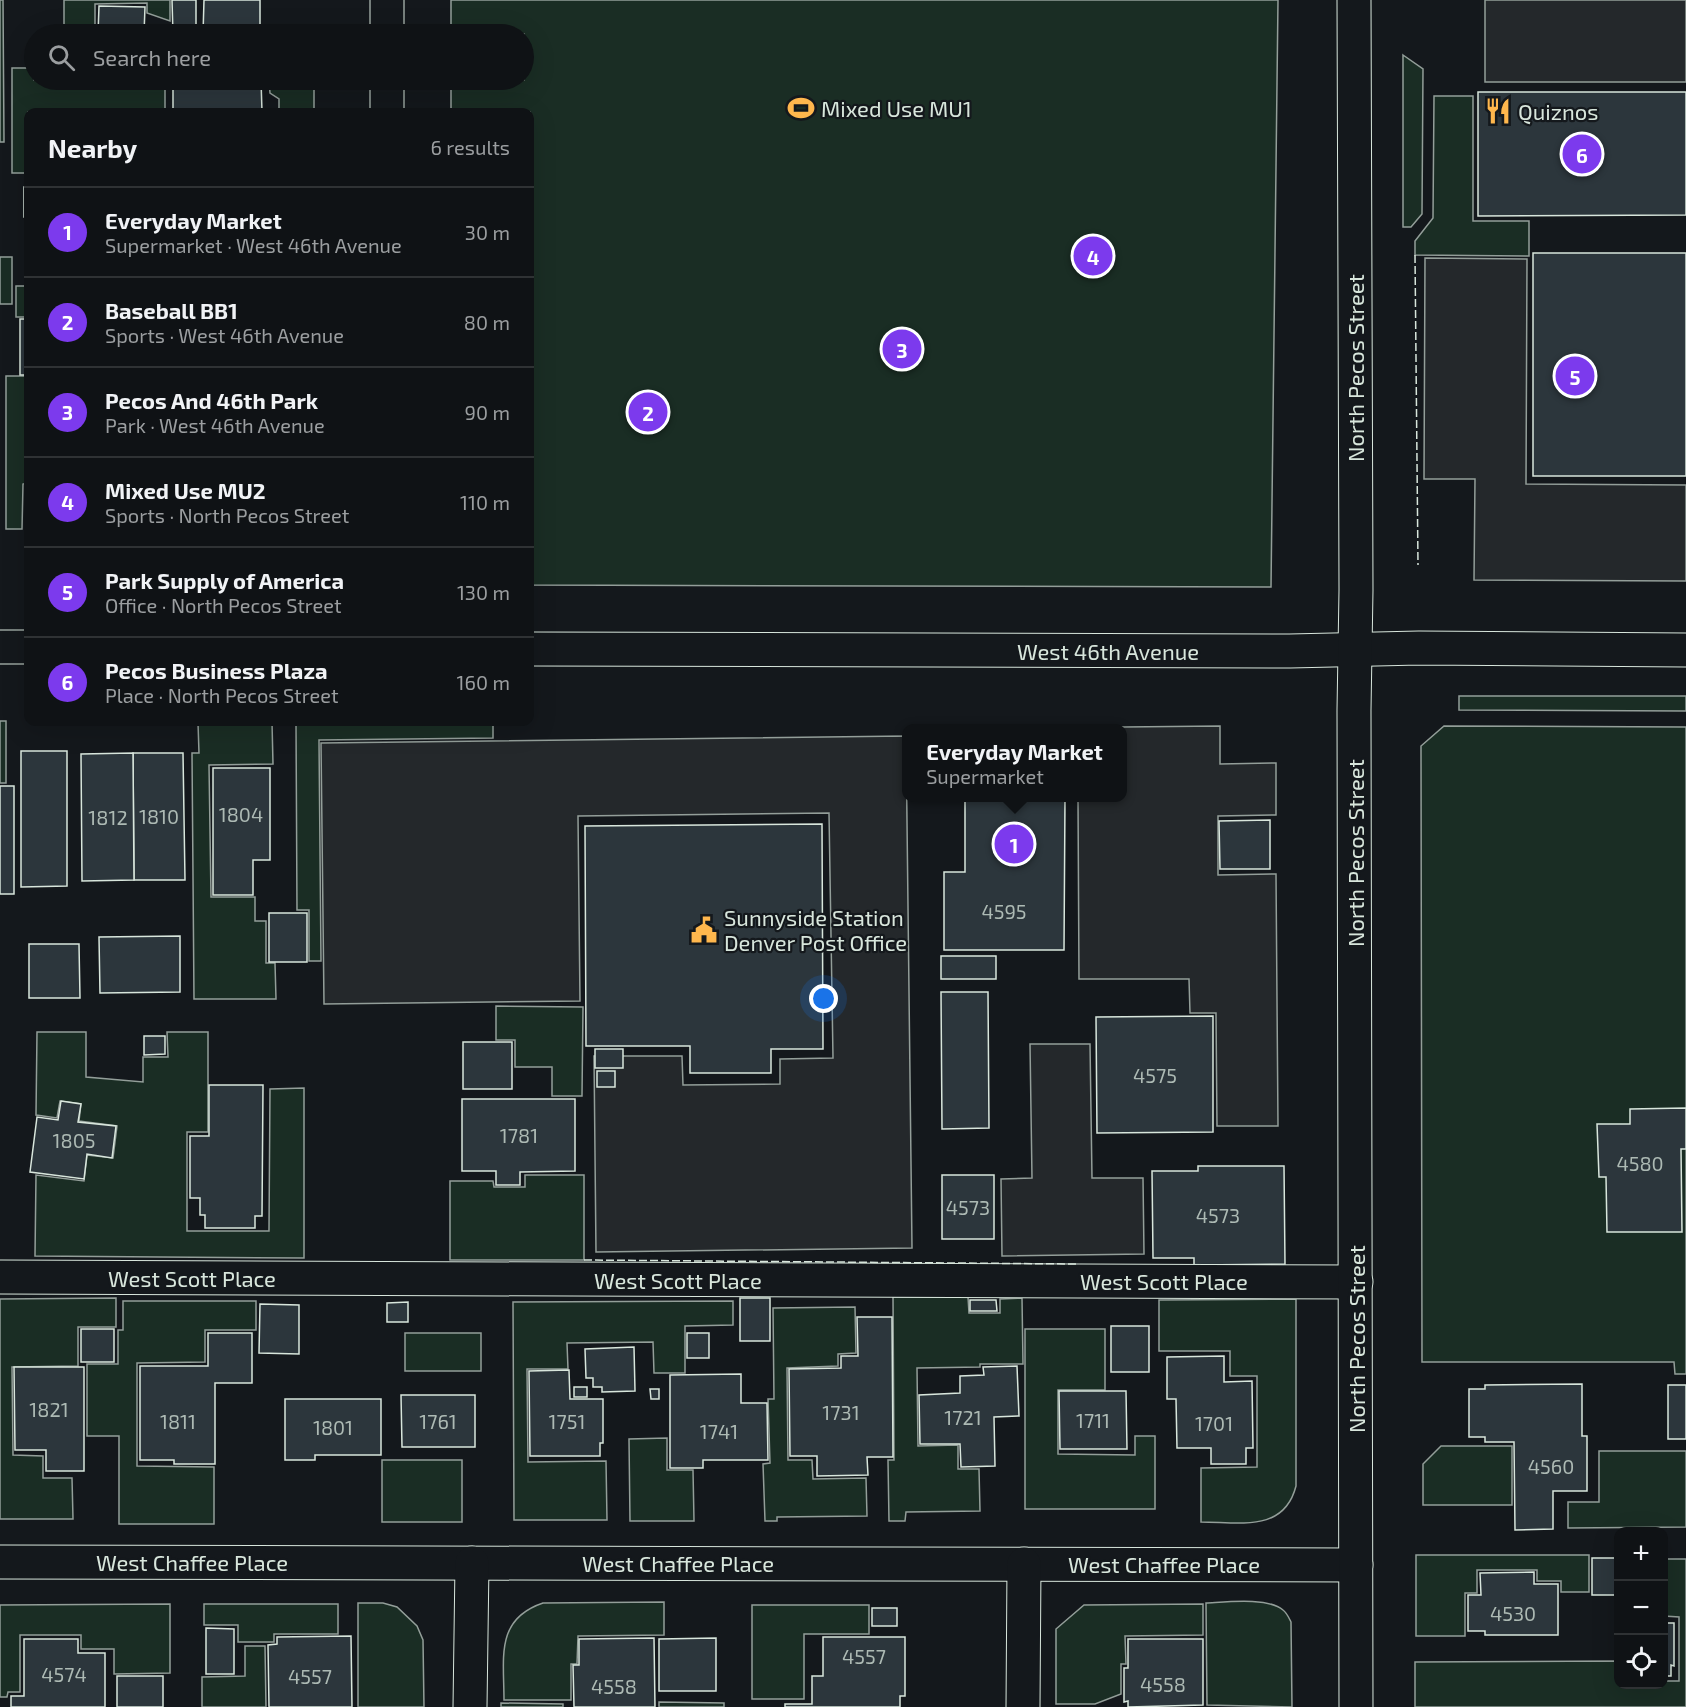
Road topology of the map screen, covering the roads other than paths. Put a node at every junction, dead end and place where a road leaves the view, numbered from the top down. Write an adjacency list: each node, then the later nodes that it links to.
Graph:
1 (387, 0): 3 (street)
2 (1354, 0): 9 (street, North Pecos Street)
3 (387, 24)
4 (387, 90): 5 (street)
5 (387, 108)
6 (0, 647): 7 (street)
7 (24, 647)
8 (534, 649): 9 (street, West 46th Avenue)
9 (1354, 650): 10 (street, West 46th Avenue); 12 (street, North Pecos Street)
10 (1686, 650)
11 (0, 1277): 12 (street, West Scott Place)
12 (1356, 1282): 16 (street, North Pecos Street)
13 (0, 1562): 14 (street, West Chaffee Place)
14 (472, 1563): 15 (street, West Chaffee Place); 17 (street)
15 (1024, 1564): 16 (street, West Chaffee Place); 18 (street)
16 (1356, 1565): 19 (street, North Pecos Street)
17 (470, 1707)
18 (1023, 1707)
19 (1356, 1707)

